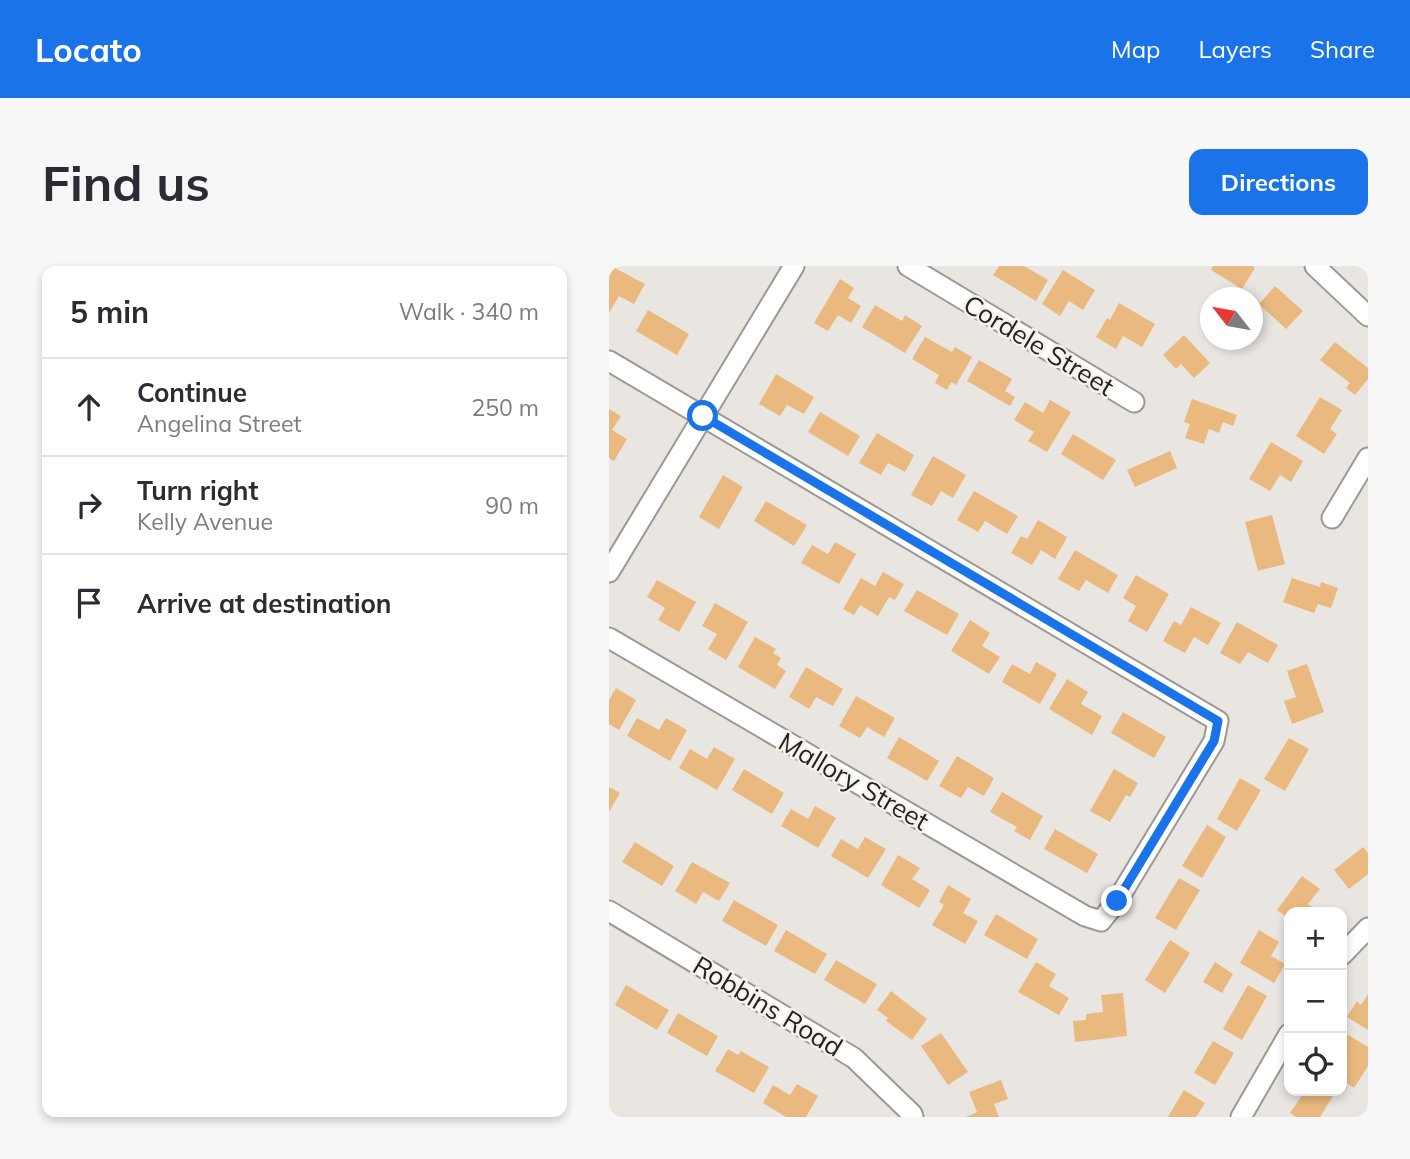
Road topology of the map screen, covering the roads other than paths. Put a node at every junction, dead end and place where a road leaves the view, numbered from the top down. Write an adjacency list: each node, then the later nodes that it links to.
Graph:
1 (794, 266): 7 (street)
2 (908, 266): 6 (street, Cordele Street)
3 (1315, 266): 4 (street)
4 (1368, 316)
5 (609, 361): 7 (street)
6 (1134, 401)
7 (703, 416): 10 (street); 11 (street, Mallory Street)
8 (1368, 458): 9 (street)
9 (1332, 518)
10 (609, 572)
11 (609, 638)
12 (609, 911): 16 (street, Robbins Road)
13 (1368, 928): 14 (street)
14 (1347, 950)
15 (1284, 1043): 17 (street)
16 (913, 1117)
17 (1241, 1117)

